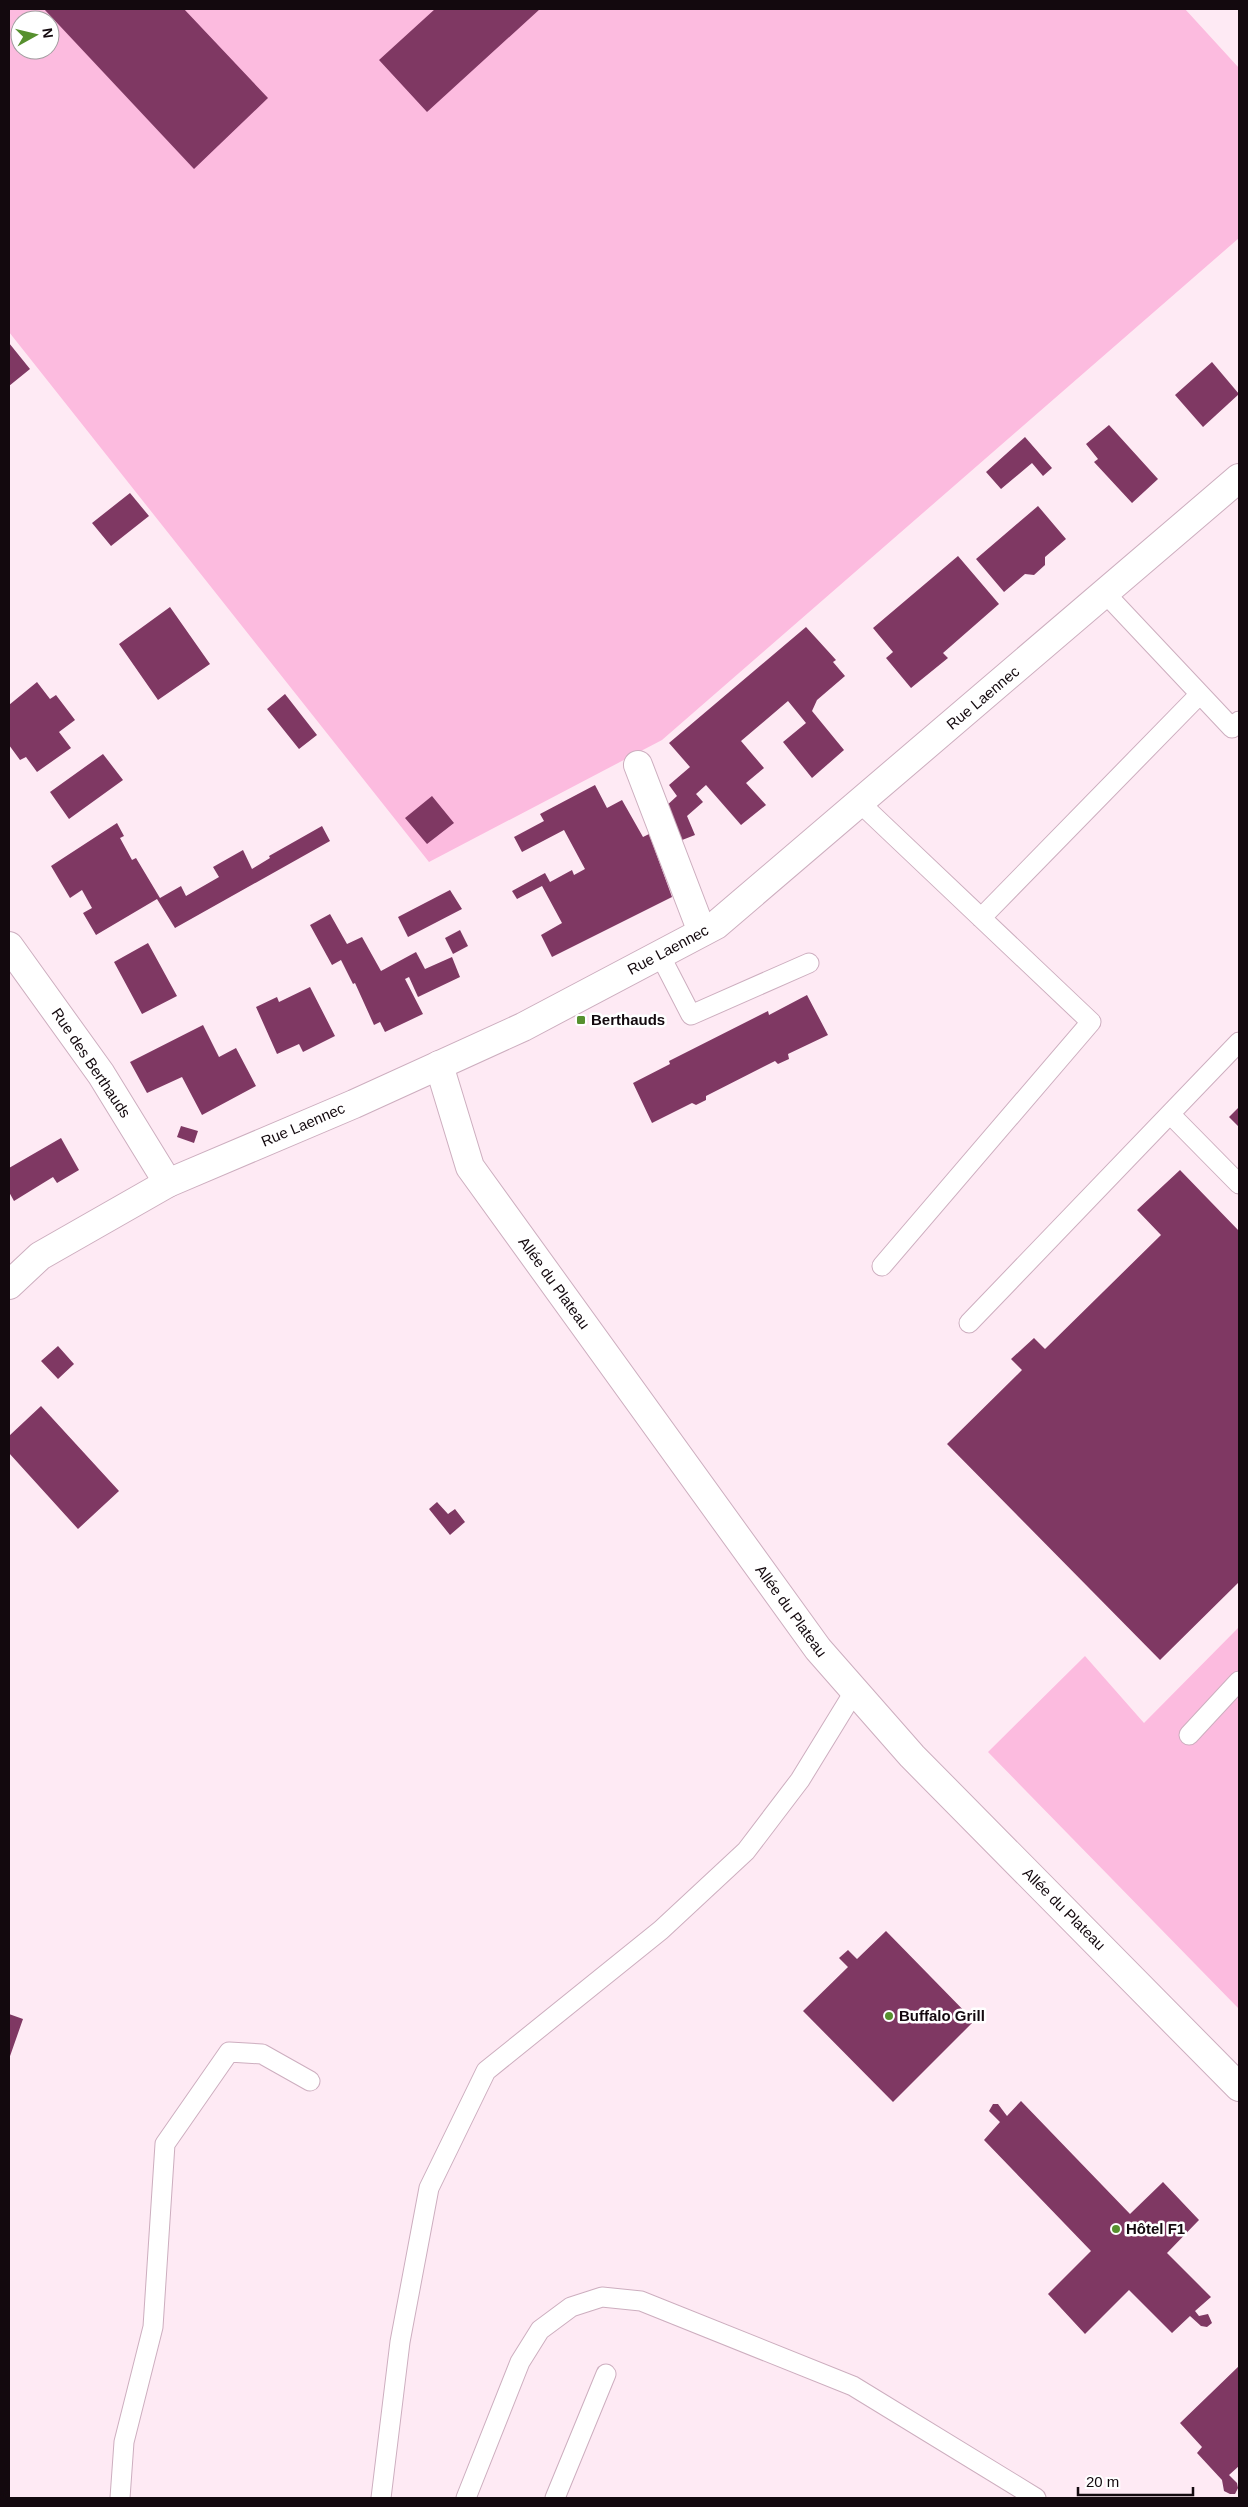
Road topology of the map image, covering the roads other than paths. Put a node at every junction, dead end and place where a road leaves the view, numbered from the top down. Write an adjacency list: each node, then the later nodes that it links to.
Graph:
1 (1239, 478): 2 (street, Rue Laennec)
2 (1104, 592): 3 (lane); 6 (street, Rue Laennec)
3 (1199, 695): 4 (lane); 7 (lane)
4 (1237, 729)
5 (638, 765): 8 (street)
6 (860, 803): 7 (lane); 8 (street, Rue Laennec)
7 (981, 918): 17 (lane)
8 (702, 932): 10 (street, Rue Laennec)
9 (9, 946): 15 (street, Rue des Berthauds)
10 (660, 955): 11 (lane); 13 (street, Rue Laennec)
11 (809, 963)
12 (1239, 1042): 14 (lane)
13 (438, 1065): 15 (street, Rue Laennec); 21 (street, Allée du Plateau)
14 (1170, 1114): 16 (lane); 19 (lane)
15 (168, 1183): 18 (street, Rue Laennec)
16 (1239, 1184)
17 (882, 1266)
18 (9, 1285)
19 (969, 1323)
20 (1239, 1681): 22 (lane)
21 (854, 1692): 24 (street, Allée du Plateau); 27 (lane)
22 (1189, 1735)
23 (310, 2081): 26 (lane)
24 (1239, 2087)
25 (606, 2374): 29 (lane)
26 (120, 2498)
27 (381, 2498)
28 (466, 2498): 30 (lane)
29 (555, 2498)
30 (1036, 2498)

